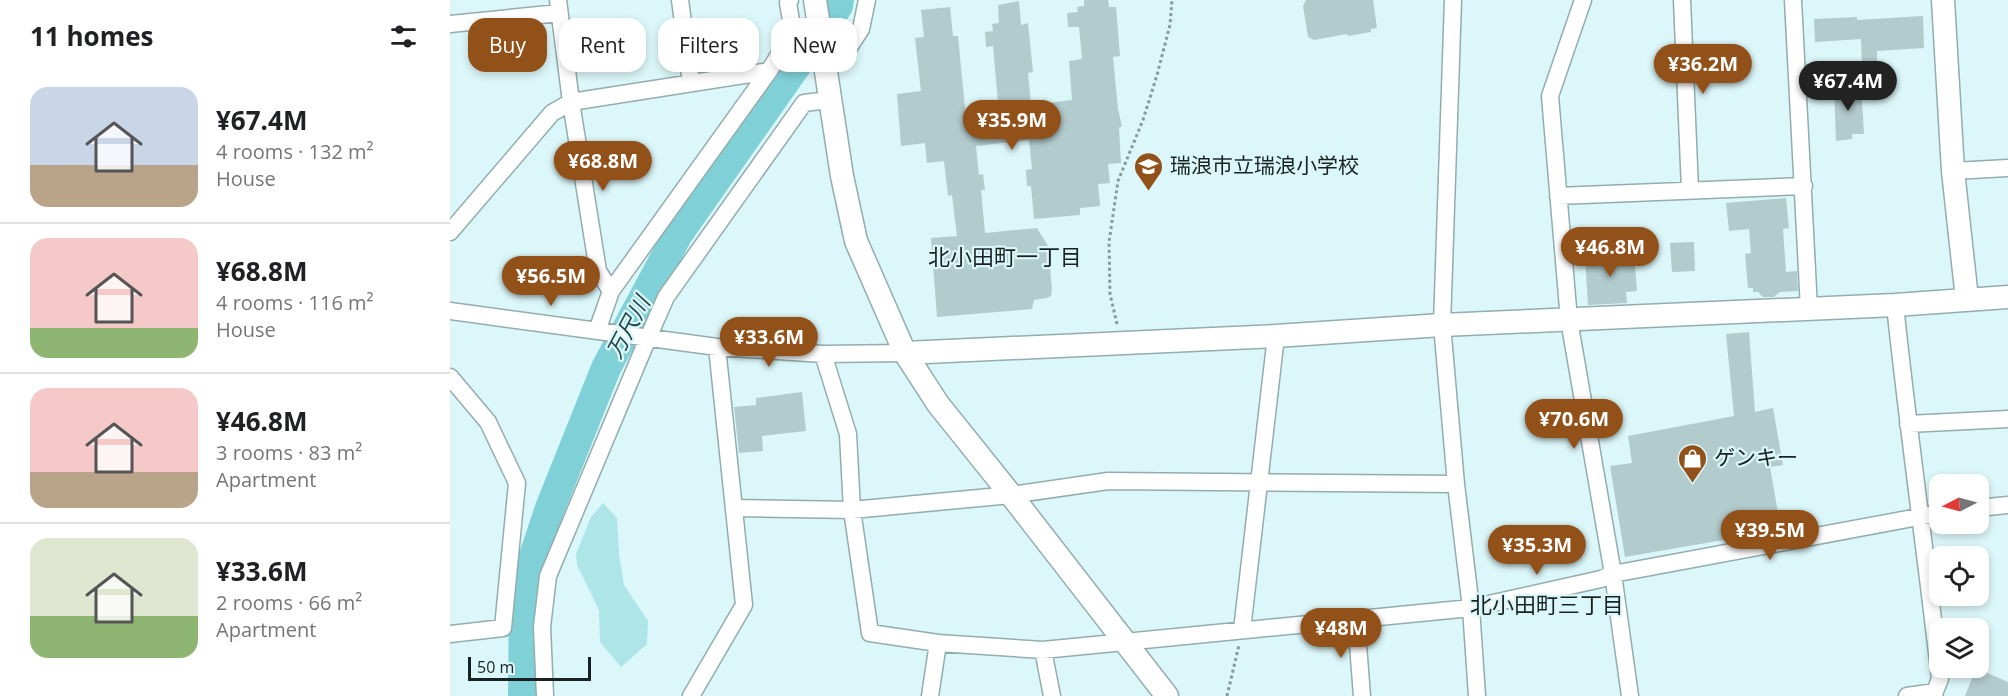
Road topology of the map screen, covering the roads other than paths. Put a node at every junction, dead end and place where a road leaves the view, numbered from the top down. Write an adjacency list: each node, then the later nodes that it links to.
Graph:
1 (680, 0): 16 (street)
2 (790, 0): 14 (street)
3 (815, 0): 11 (street)
4 (867, 0): 13 (street)
5 (1453, 0): 32 (street)
6 (1583, 0): 23 (street)
7 (1682, 0): 22 (street)
8 (1793, 0): 21 (street)
9 (1943, 0): 20 (street)
10 (559, 6): 12 (street); 18 (street)
11 (817, 18)
12 (450, 24)
13 (857, 34)
14 (769, 71): 16 (street); 25 (street)
15 (825, 72): 17 (street)
16 (691, 84): 18 (street)
17 (830, 100): 35 (street); 37 (street)
18 (571, 102): 24 (street); 25 (street)
19 (2008, 168): 20 (street)
20 (1953, 171): 27 (street)
21 (1804, 186): 22 (street); 29 (street)
22 (1690, 190): 23 (street)
23 (1558, 195): 31 (street)
24 (450, 232)
25 (611, 291): 33 (street)
26 (2008, 297): 27 (street)
27 (1967, 299): 28 (street)
28 (1894, 305): 29 (street); 41 (street)
29 (1809, 309): 31 (street)
30 (450, 311): 33 (street)
31 (1569, 320): 32 (street); 51 (street)
32 (1442, 325): 34 (street); 43 (street)
33 (597, 331): 35 (street)
34 (1276, 336): 37 (street); 42 (street)
35 (648, 338): 36 (street); 60 (street)
36 (717, 347): 38 (street); 47 (street)
37 (905, 353): 38 (street); 44 (street)
38 (823, 354): 48 (street)
39 (450, 377): 55 (street)
40 (2008, 419): 41 (street)
41 (1908, 424): 49 (street)
42 (1260, 483): 43 (street); 44 (street); 54 (street)
43 (1456, 484): 52 (street)
44 (1011, 495): 48 (street); 57 (street)
45 (2008, 505): 46 (street)
46 (1989, 507)
47 (734, 508): 48 (street); 61 (street)
48 (852, 510): 56 (street)
49 (1922, 514): 50 (street); 51 (street); 59 (street)
50 (1929, 514)
51 (1613, 574): 52 (street); 67 (street)
52 (1471, 608): 53 (street); 66 (street)
53 (1356, 619): 54 (street); 65 (street)
54 (1242, 630): 57 (street)
55 (450, 634)
56 (938, 643): 58 (street); 62 (street)
57 (1126, 643): 58 (street); 64 (street)
58 (1043, 650): 63 (street)
59 (1934, 694): 68 (street)
60 (545, 696)
61 (691, 696)
62 (930, 696)
63 (1052, 696)
64 (1167, 696)
65 (1362, 696)
66 (1477, 696)
67 (1630, 696)
68 (1907, 696)

